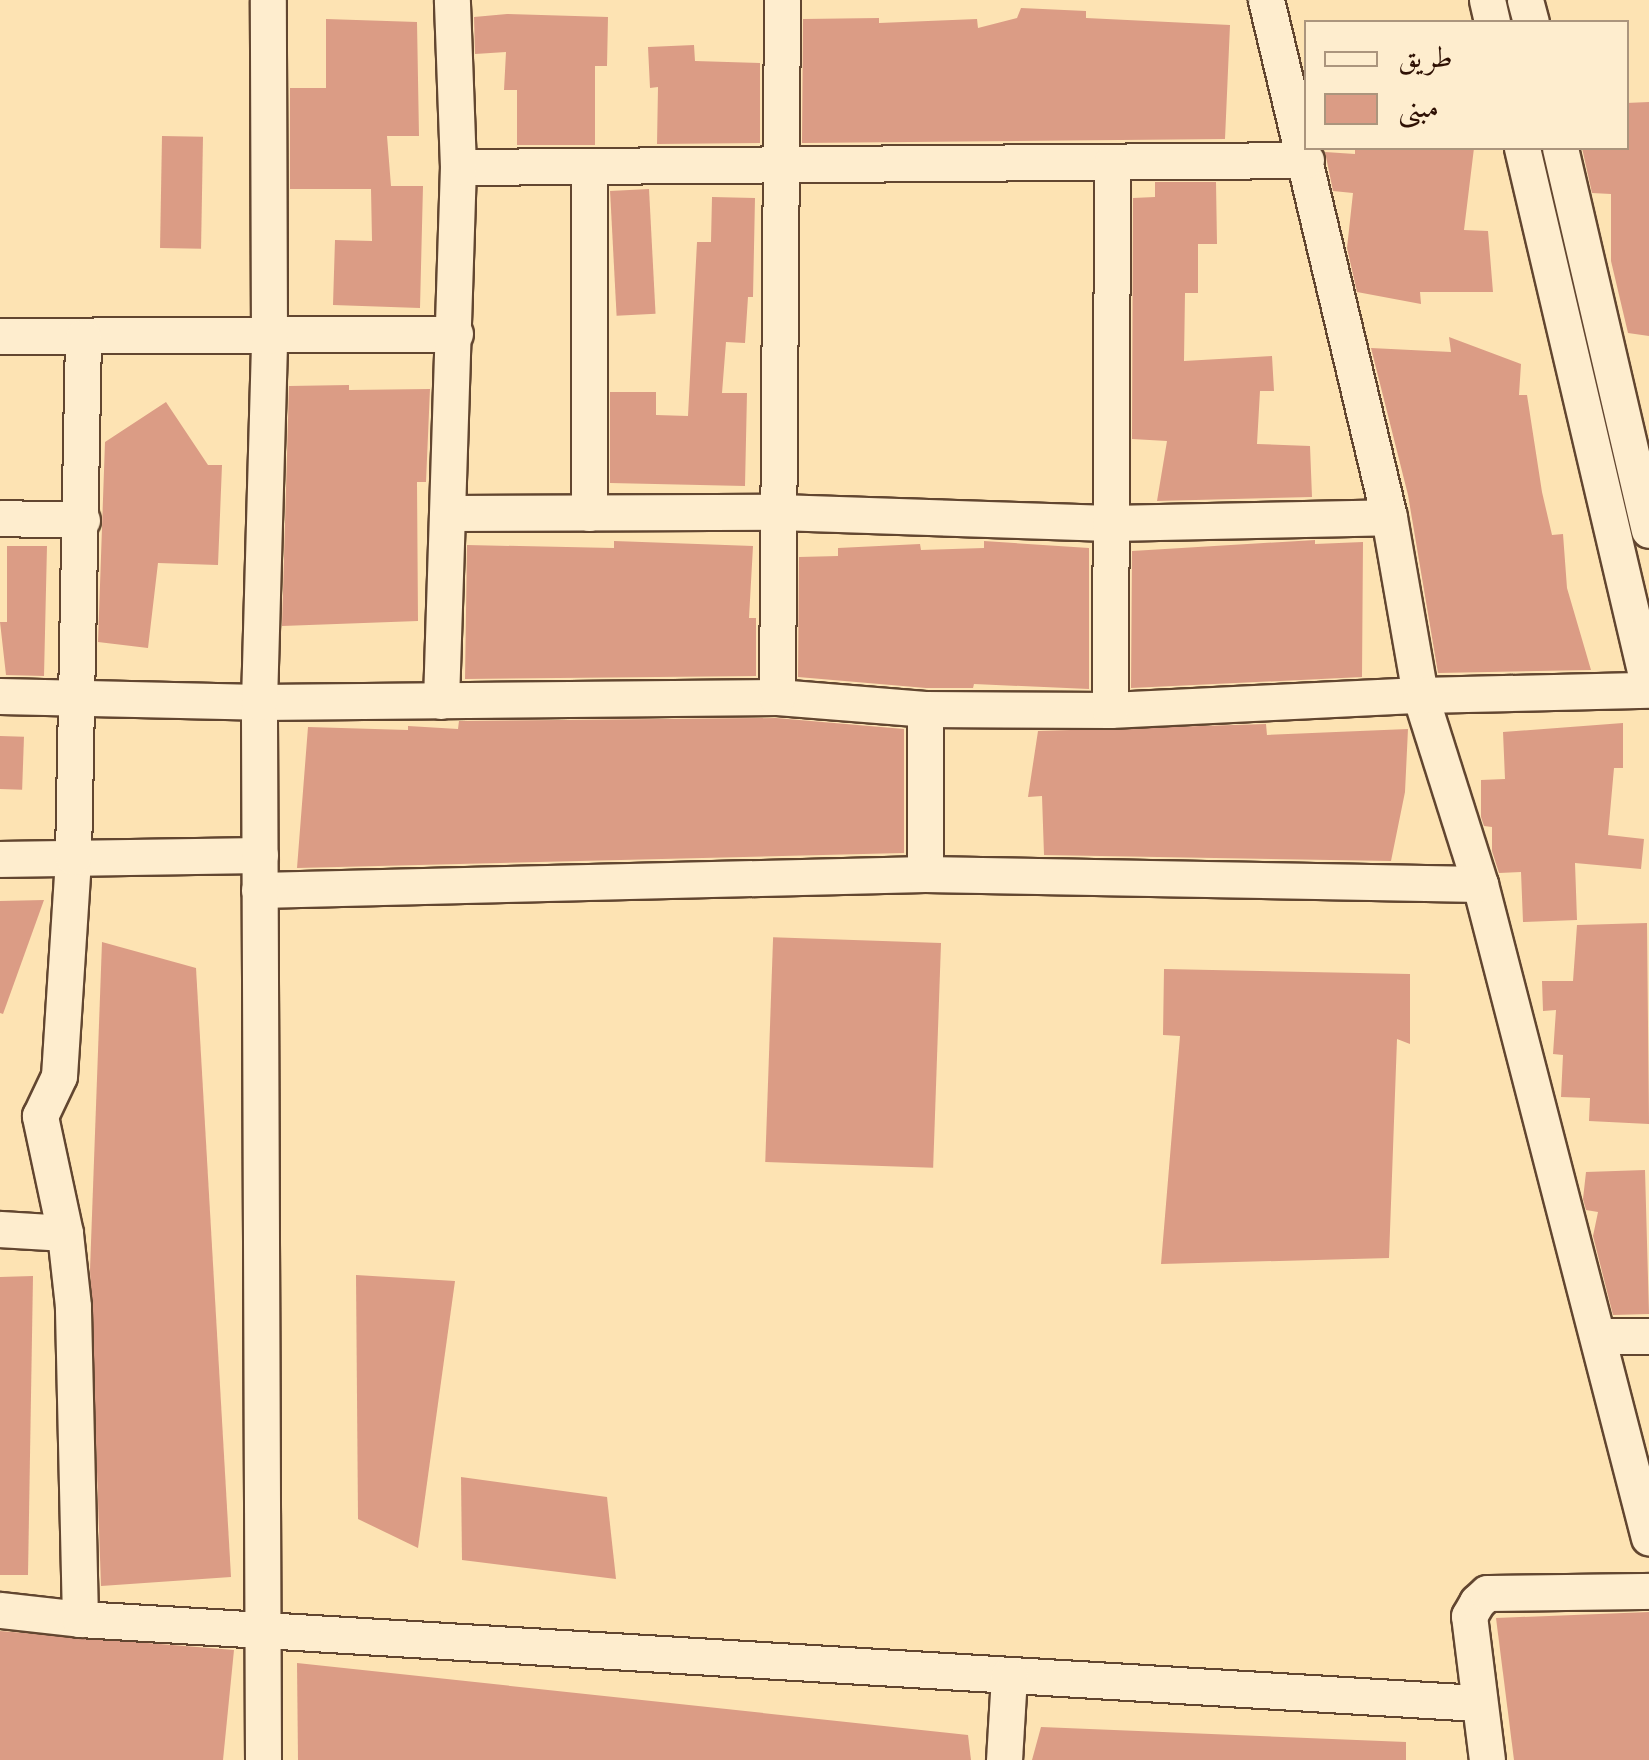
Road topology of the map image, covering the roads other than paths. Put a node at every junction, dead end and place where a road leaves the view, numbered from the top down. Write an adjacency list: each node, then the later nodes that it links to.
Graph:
1 (268, 0): 15 (street)
2 (452, 0): 11 (street)
3 (782, 0): 9 (street)
4 (1266, 0): 7 (street)
5 (1522, 150): 24 (street)
6 (1560, 150): 23 (street)
7 (1306, 160): 8 (street); 19 (street)
8 (1112, 162): 9 (street); 22 (street)
9 (781, 164): 10 (street); 17 (street)
10 (589, 166): 11 (street); 16 (street)
11 (458, 167): 12 (street)
12 (454, 334): 15 (street); 18 (street)
13 (0, 336): 14 (street)
14 (82, 336): 15 (street); 21 (street)
15 (269, 336): 29 (street)
16 (589, 512): 17 (street); 18 (street)
17 (778, 512): 22 (street); 27 (street)
18 (450, 513): 30 (street)
19 (1390, 517): 22 (street); 25 (street)
20 (0, 518): 21 (street)
21 (82, 520): 28 (street)
22 (1110, 523): 32 (street)
23 (1649, 530)
24 (1649, 689): 25 (street)
25 (1420, 695): 32 (street); 37 (street)
26 (0, 696): 28 (street)
27 (777, 697): 30 (street); 31 (street)
28 (79, 701): 29 (street); 34 (street)
29 (259, 702): 30 (street); 33 (street)
30 (441, 702)
31 (925, 709): 32 (street); 36 (street)
32 (1110, 710)
33 (260, 855): 34 (street); 38 (street)
34 (73, 857): 35 (street); 40 (street)
35 (0, 859)
36 (924, 874): 37 (street); 38 (street)
37 (1480, 884): 41 (street)
38 (259, 890): 47 (street)
39 (0, 1229): 40 (street)
40 (65, 1233): 46 (street)
41 (1600, 1336): 42 (street); 43 (street)
42 (1649, 1336)
43 (1649, 1538)
44 (1649, 1591): 49 (street)
45 (0, 1610): 46 (street)
46 (80, 1619): 47 (street)
47 (262, 1628): 48 (street); 50 (street)
48 (1010, 1675): 49 (street); 51 (street)
49 (1477, 1703): 52 (street)
50 (264, 1760)
51 (1004, 1760)
52 (1486, 1760)

